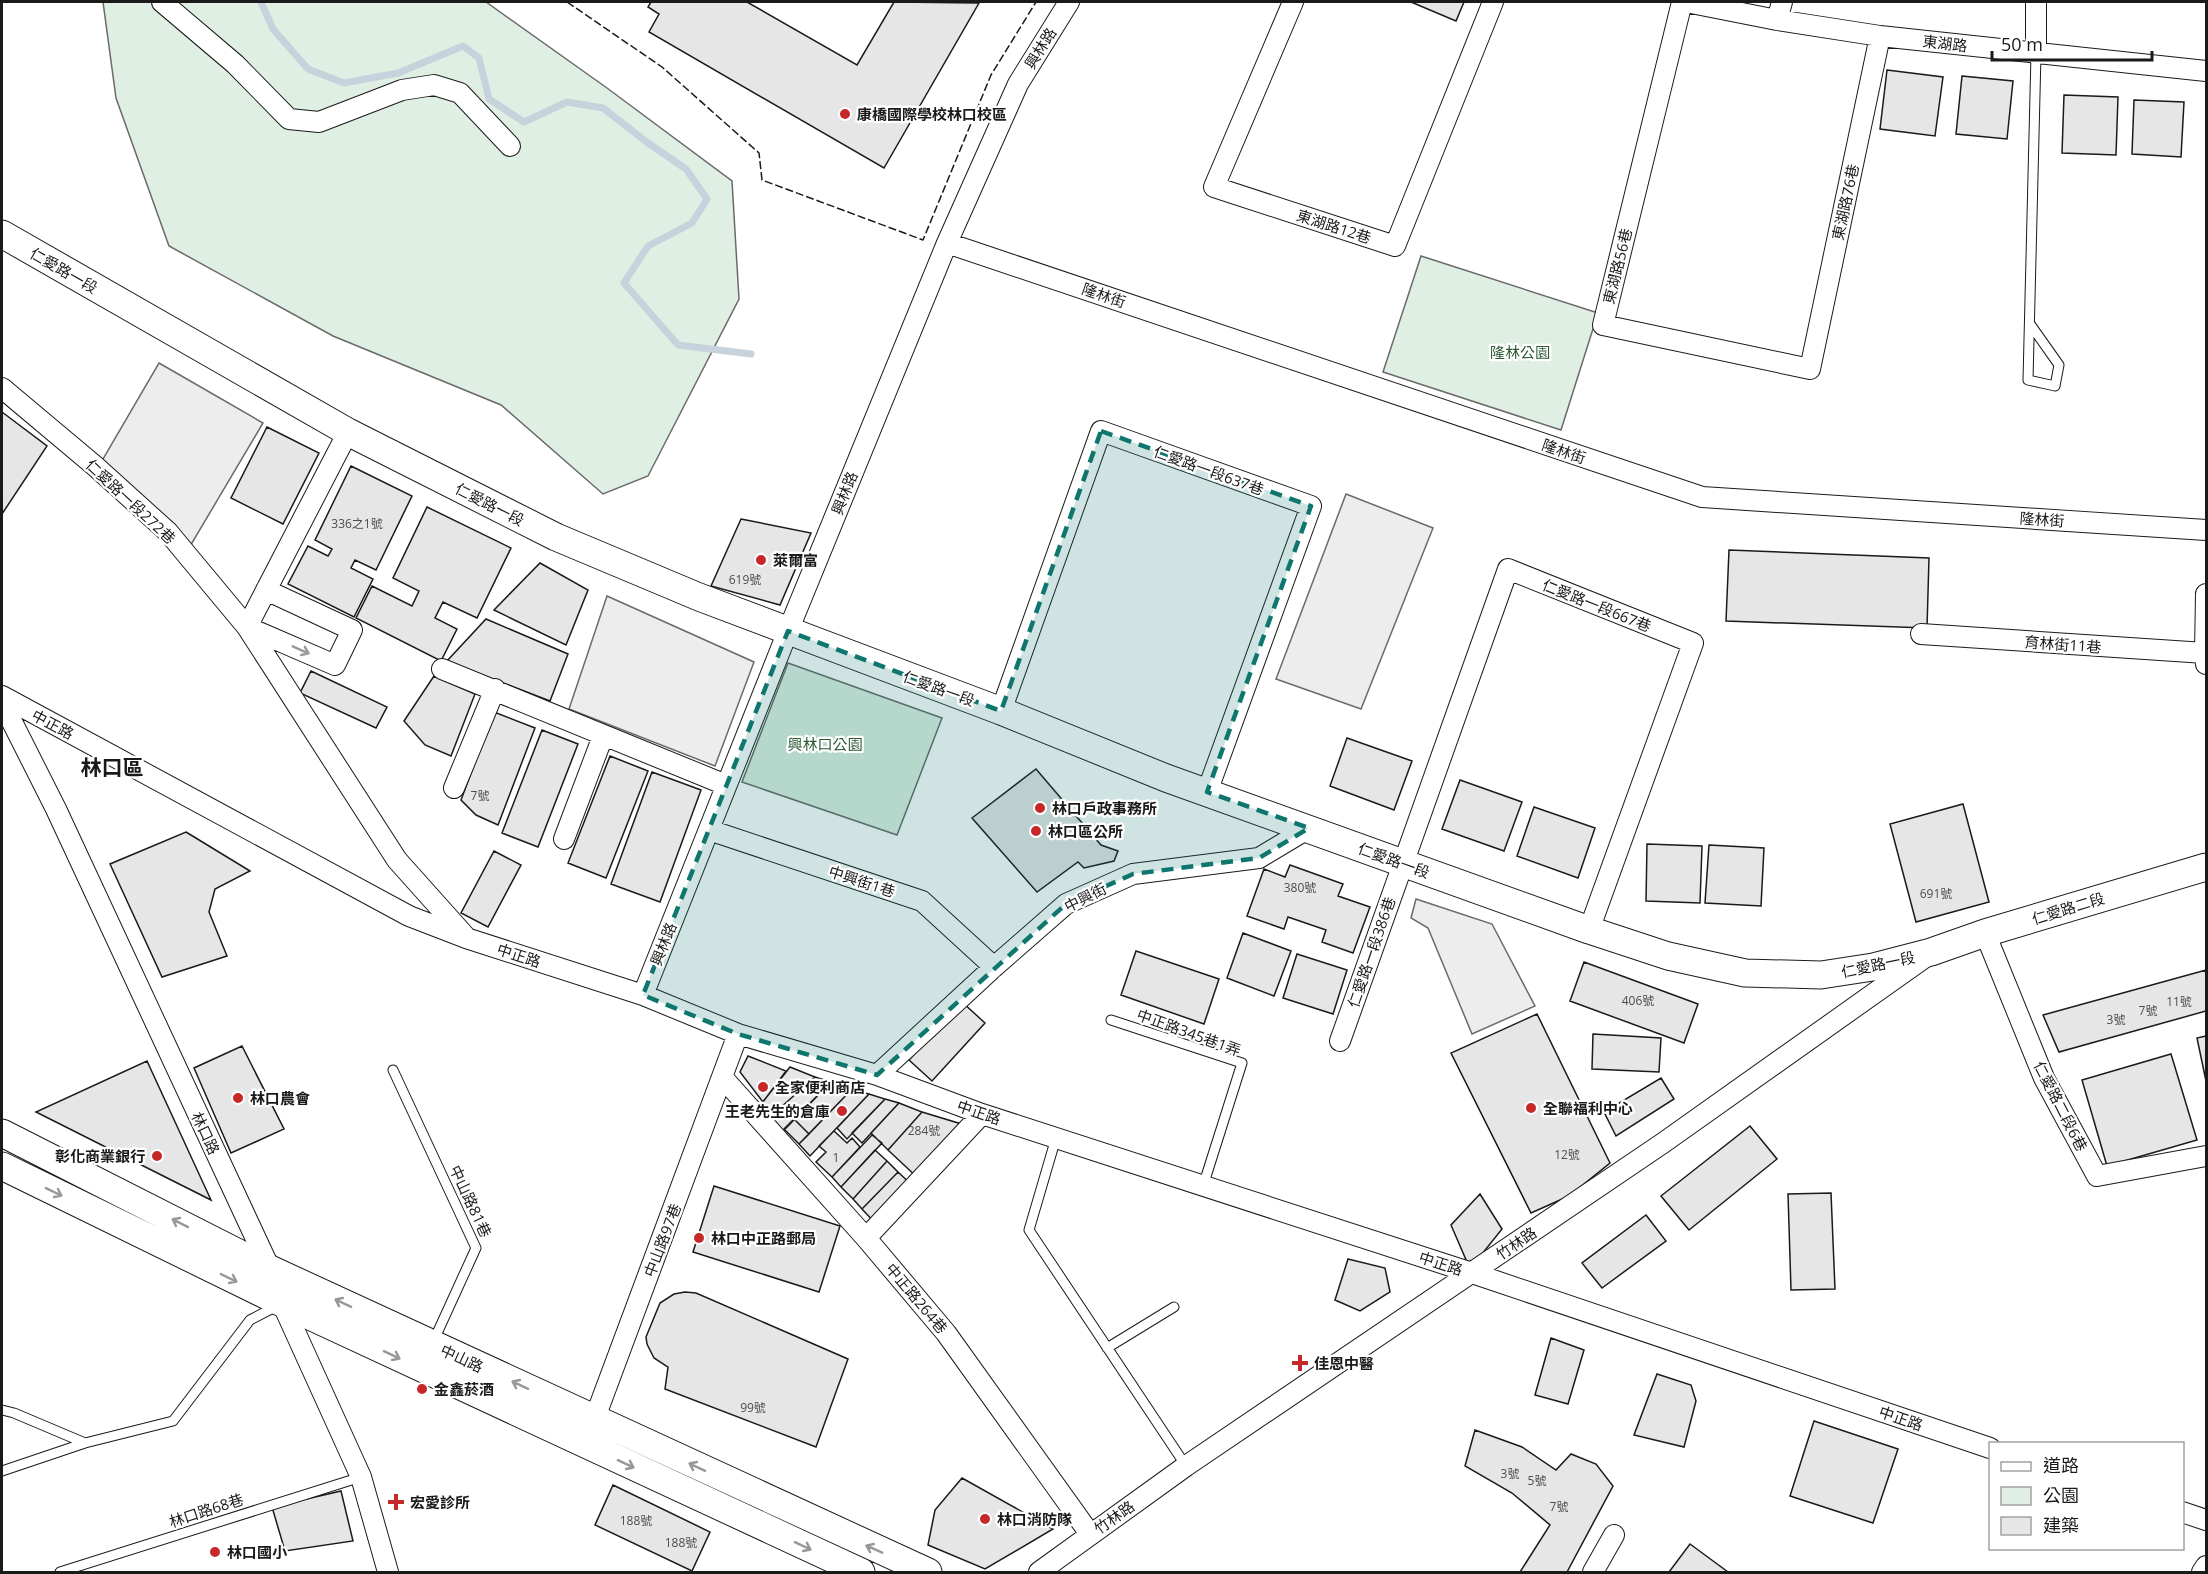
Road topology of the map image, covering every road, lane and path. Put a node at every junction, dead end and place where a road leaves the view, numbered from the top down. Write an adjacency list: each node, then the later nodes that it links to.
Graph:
1 (162, 2): 11 (street)
2 (1069, 2): 13 (street, 興林路)
3 (1293, 2): 4 (street, 東湖路12巷)
4 (1493, 2)
5 (1684, 2): 7 (street, 東湖路); 15 (street, 東湖路56巷)
6 (2036, 2): 9 (street)
7 (1779, 11): 8 (street, 東湖路)
8 (1880, 36): 9 (street, 東湖路); 15 (street, 東湖路76巷)
9 (2036, 54): 10 (street, 東湖路); 14 (lane)
10 (2206, 70)
11 (510, 146)
12 (2, 234): 17 (main road, 仁愛路一段)
13 (947, 243): 18 (street, 隆林街); 22 (street, 興林路)
14 (2030, 324): 14 (lane)
15 (1810, 369)
16 (2, 388): 21 (street, 仁愛路一段272巷)
17 (348, 432): 19 (street); 22 (main road, 仁愛路一段)
18 (2206, 530)
19 (266, 590): 21 (street); 21 (street, one-way to 19)
20 (2206, 594): 24 (street)
21 (248, 627): 41 (street, 仁愛路一段272巷)
22 (788, 631): 29 (main road, 仁愛路一段); 31 (street, 興林路)
23 (1921, 634): 24 (street, 育林街11巷)
24 (2206, 658)
25 (442, 669): 26 (street)
26 (495, 689): 30 (street); 32 (street)
27 (2, 696): 41 (street, 中正路)
28 (2, 702): 58 (street, 林口路)
29 (1001, 711): 33 (main road, 仁愛路一段); 33 (street, 仁愛路一段637巷)
30 (603, 736): 31 (street); 36 (street)
31 (726, 785): 35 (street, 興林路)
32 (454, 788)
33 (1207, 792): 34 (main road, 仁愛路一段)
34 (1309, 828): 37 (main road, 仁愛路一段); 43 (street, 中興街)
35 (709, 830): 43 (street, 中興街1巷); 44 (street, 興林路)
36 (564, 839)
37 (1402, 863): 39 (main road, 仁愛路一段); 39 (street, 仁愛路一段667巷); 47 (street, 仁愛路一段386巷)
38 (2206, 867): 40 (main road, 仁愛路二段)
39 (1589, 930): 42 (main road, 仁愛路一段)
40 (1985, 933): 42 (main road, 仁愛路二段); 54 (street, 仁愛路二段6巷)
41 (466, 938): 44 (street, 中正路)
42 (1931, 952): 59 (street, 竹林路)
43 (994, 966): 49 (street, 中興街)
44 (643, 995): 46 (street, 中正路)
45 (1111, 1020): 56 (lane, 中正路345巷1弄)
46 (738, 1034): 49 (street, 中正路); 50 (street, 中山路97巷)
47 (1340, 1041)
48 (393, 1070): 62 (lane, 中山路81巷)
49 (877, 1075): 51 (street, 中正路)
50 (723, 1078): 57 (street, 中正路264巷); 65 (street, 中山路97巷)
51 (982, 1114): 53 (street, 中正路); 57 (street)
52 (2, 1133): 58 (main road, 中山路, one-way to 52)
53 (1056, 1138): 56 (street, 中正路); 63 (lane)
54 (2206, 1156)
55 (3, 1172): 60 (main road, 中山路, one-way to 60)
56 (1203, 1186): 59 (street, 中正路)
57 (866, 1238): 74 (street, 中正路264巷)
58 (270, 1269): 60 (main road, 林口路); 62 (main road, 中山路, one-way to 58)
59 (1472, 1273): 68 (street, 中正路); 69 (street, 竹林路)
60 (282, 1304): 66 (lane); 67 (main road, 中山路, one-way to 67); 71 (street, 林口路)
61 (1174, 1307): 63 (lane)
62 (432, 1344): 65 (main road, 中山路, one-way to 62)
63 (1107, 1348): 69 (lane)
64 (2, 1410): 66 (lane)
65 (595, 1419): 67 (street, 中山路97巷); 80 (main road, 中山路, one-way to 65)
66 (85, 1443): 70 (lane)
67 (585, 1445): 79 (main road, 中山路, one-way to 79)
68 (1989, 1448)
69 (1186, 1466): 74 (street, 竹林路)
70 (2, 1471)
71 (361, 1477): 77 (lane, 林口路68巷); 78 (street, 林口路)
72 (2184, 1513): 73 (street)
73 (2206, 1520)
74 (1090, 1534): 81 (street, 竹林路)
75 (1614, 1534): 82 (street)
76 (2206, 1566): 83 (street)
77 (60, 1572)
78 (388, 1572)
79 (861, 1572)
80 (927, 1572)
81 (1039, 1572)
82 (1593, 1572)
83 (2202, 1572)

